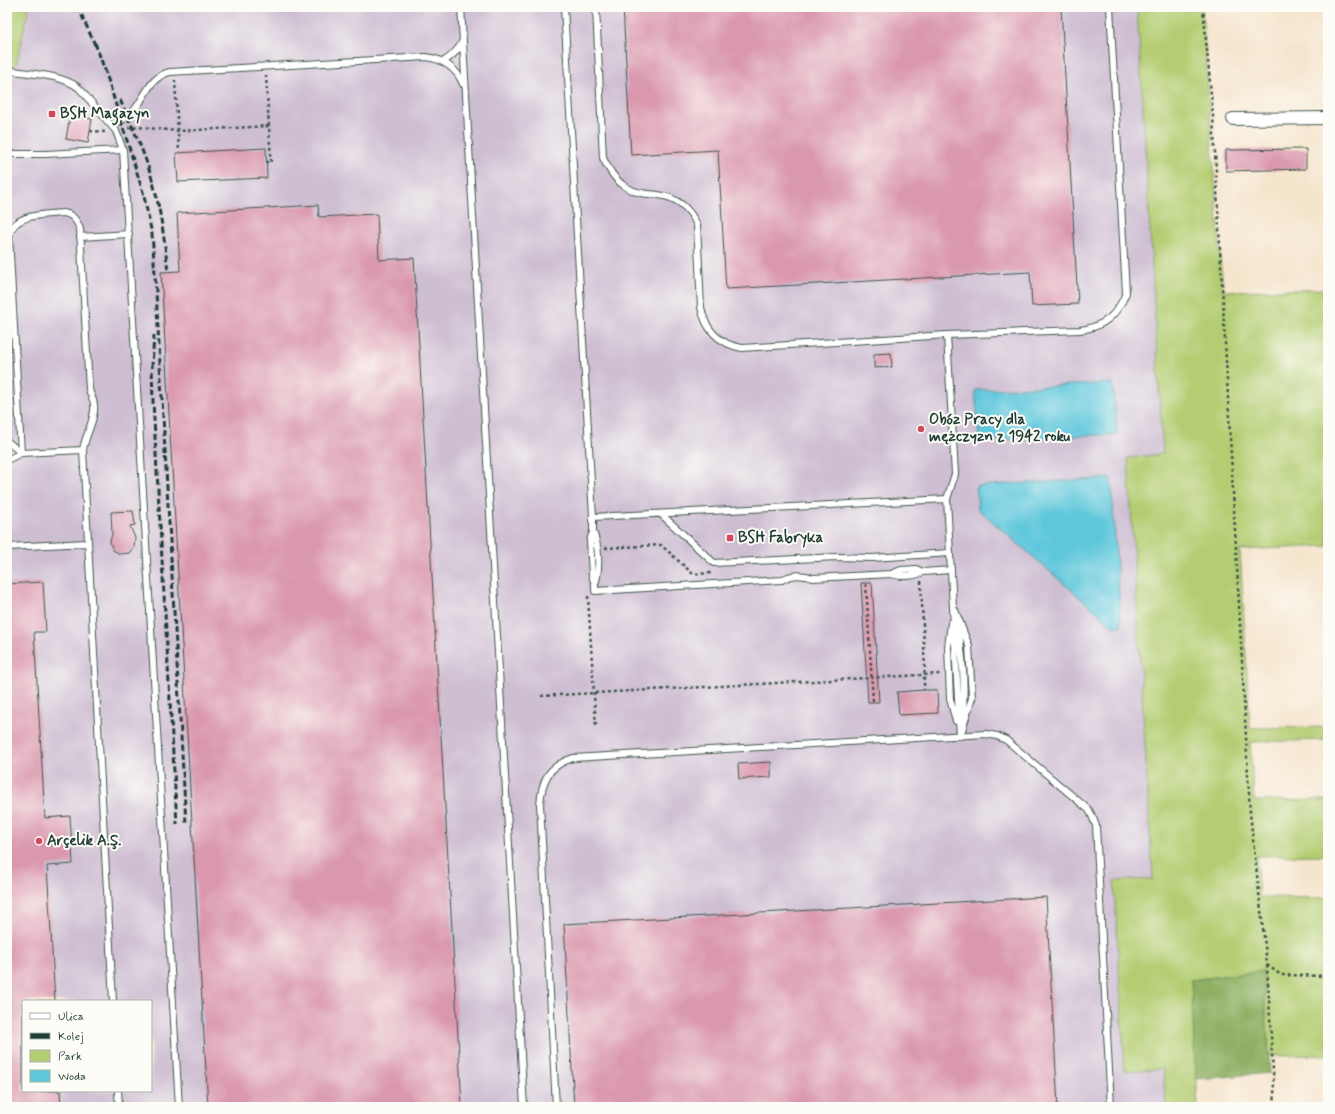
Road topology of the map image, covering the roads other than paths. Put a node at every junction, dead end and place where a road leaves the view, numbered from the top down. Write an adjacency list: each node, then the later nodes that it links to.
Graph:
1 (461, 7): 5 (lane)
2 (564, 7): 23 (lane)
3 (596, 7): 16 (lane)
4 (1110, 7): 16 (lane)
5 (462, 39): 6 (lane); 8 (lane)
6 (443, 62): 8 (lane); 11 (lane)
7 (7, 70): 11 (lane)
8 (465, 91): 34 (lane)
9 (1328, 118): 10 (street)
10 (1233, 119)
11 (114, 128): 12 (lane)
12 (123, 150): 13 (lane); 14 (lane)
13 (7, 154)
14 (129, 234): 15 (lane); 33 (lane)
15 (80, 237): 18 (lane); 19 (lane)
16 (947, 336): 21 (lane)
17 (7, 441): 19 (lane)
18 (83, 450): 19 (lane); 24 (lane)
19 (21, 453): 20 (lane)
20 (7, 460)
21 (947, 499): 22 (lane); 26 (lane)
22 (661, 514): 23 (lane); 26 (lane)
23 (593, 517): 27 (lane)
24 (88, 543): 25 (lane); 30 (lane)
25 (7, 547)
26 (950, 553): 27 (lane)
27 (951, 570): 28 (lane)
28 (953, 604): 29 (lane); 29 (lane); 29 (lane)
29 (960, 736): 35 (lane); 36 (lane)
30 (113, 1000)
31 (118, 1092): 32 (lane)
32 (119, 1107)
33 (179, 1107)
34 (524, 1107)
35 (556, 1107)
36 (1111, 1107)

